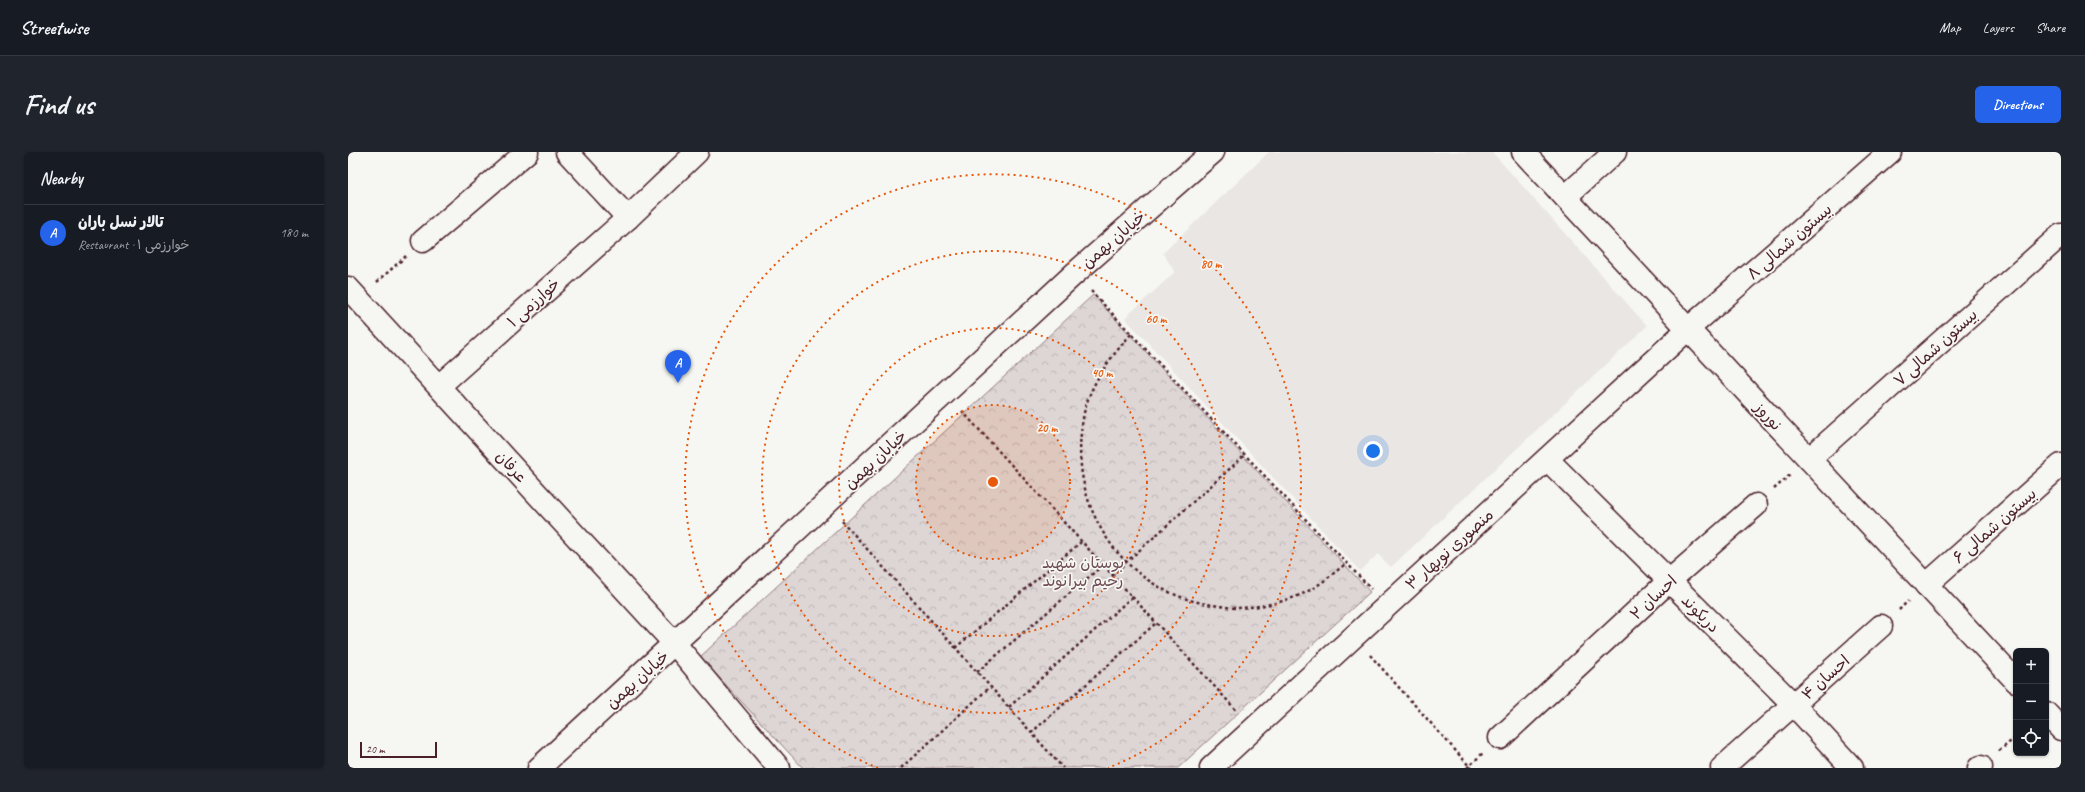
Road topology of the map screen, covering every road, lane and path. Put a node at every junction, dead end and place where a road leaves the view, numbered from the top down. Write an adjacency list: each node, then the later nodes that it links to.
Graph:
1 (527, 152): 11 (street)
2 (567, 152): 9 (street)
3 (697, 152): 9 (street, خوارزمی ۱)
4 (1212, 152): 12 (street, خیابان بهمن)
5 (1523, 152): 8 (street, نوروز)
6 (1614, 152): 8 (street)
7 (1890, 152): 14 (street, بیستون شمالی ۸)
8 (1564, 197): 14 (street, نوروز)
9 (628, 218): 16 (street, خوارزمی ۱)
10 (2061, 234): 20 (street, بیستون شمالی ۷)
11 (423, 241): 13 (path)
12 (1074, 274): 15 (path); 17 (street, خیابان بهمن)
13 (353, 293): 16 (street, عرفان)
14 (1688, 330): 19 (street, منصوری نوبهار ۳); 20 (street, نوروز)
15 (1131, 334): 18 (path); 25 (path)
16 (439, 386): 36 (street, عرفان)
17 (946, 393): 22 (street, خیابان بهمن); 24 (path)
18 (1245, 455): 25 (path); 26 (path)
19 (1547, 459): 29 (street, دریکوند); 32 (street, منصوری نوبهار ۳)
20 (1809, 459): 23 (path); 30 (street, نوروز)
21 (2061, 466): 30 (street, بیستون شمالی ۶)
22 (826, 504): 36 (street, خیابان بهمن); 37 (path)
23 (1756, 505): 29 (street, احسان ۲)
24 (1081, 542): 27 (path); 37 (path)
25 (1126, 563): 26 (path); 28 (path)
26 (1347, 563): 32 (path)
27 (1103, 565): 28 (path); 38 (path)
28 (1112, 575): 31 (path)
29 (1669, 581): 41 (street, دریکوند); 47 (street, احسان ۲)
30 (1926, 584): 34 (path); 39 (street, نوروز)
31 (1132, 597): 33 (path); 42 (path)
32 (1387, 606): 35 (street, منصوری نوبهار ۳)
33 (1156, 623): 44 (path); 46 (path)
34 (1881, 626): 41 (street, احسان ۴)
35 (1353, 637): 44 (street, منصوری نوبهار ۳); 53 (path)
36 (675, 644): 48 (street, خیابان بهمن); 49 (street, عرفان)
37 (955, 648): 38 (path)
38 (977, 672): 40 (path)
39 (2013, 678)
40 (990, 687): 42 (path); 50 (path)
41 (1794, 705): 54 (street, احسان ۴); 55 (street, دریکوند)
42 (1008, 707): 46 (path)
43 (2049, 716): 45 (street)
44 (1253, 729): 52 (street, منصوری نوبهار ۳)
45 (2061, 729)
46 (1031, 733): 51 (path)
47 (1500, 738)
48 (539, 768)
49 (779, 768)
50 (901, 768)
51 (1063, 768)
52 (1211, 768)
53 (1471, 768)
54 (1722, 768)
55 (1852, 768)

